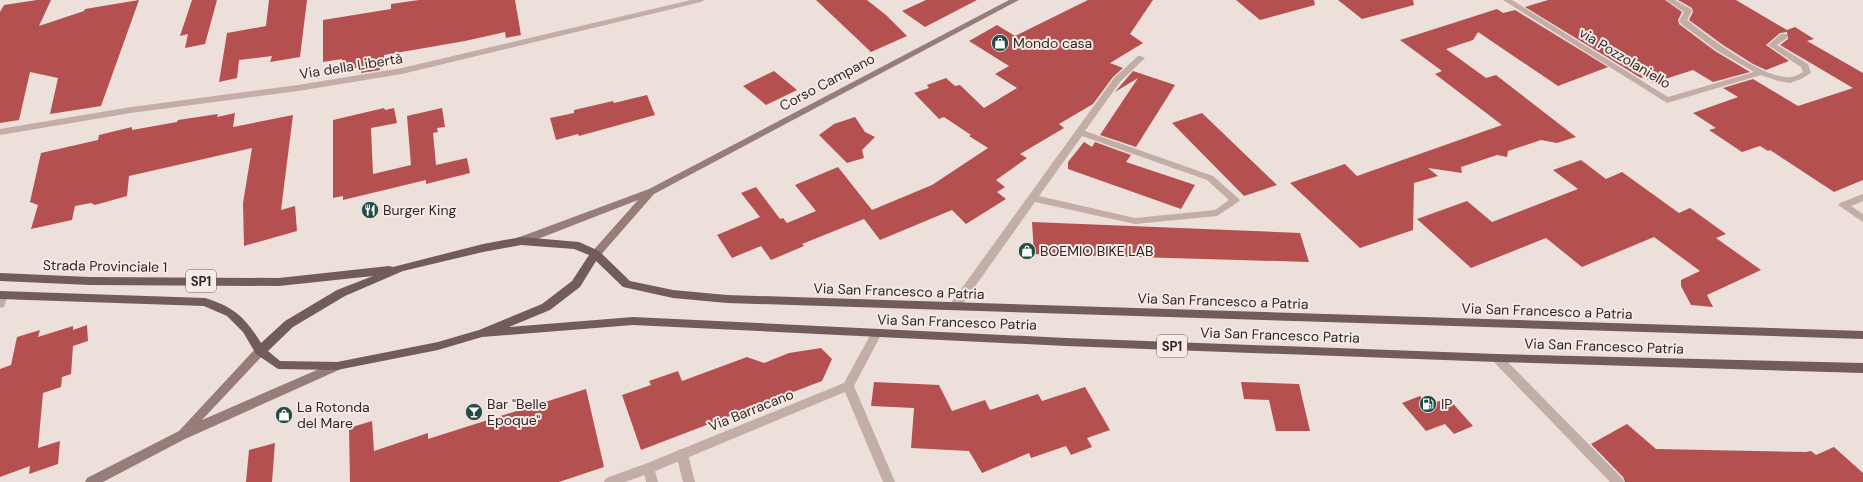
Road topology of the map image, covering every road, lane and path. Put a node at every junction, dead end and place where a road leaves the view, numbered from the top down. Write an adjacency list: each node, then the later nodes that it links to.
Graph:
1 (701, 0): 8 (street, Via della Libertà)
2 (1015, 0): 10 (main road, Corso Campano)
3 (1509, 0): 7 (street, via Pozzolaniello)
4 (1670, 0): 7 (street)
5 (1784, 36): 7 (street)
6 (1141, 58): 9 (street)
7 (1760, 72)
8 (0, 132)
9 (1080, 132): 12 (street); 12 (street)
10 (652, 191): 14 (main road); 15 (main road)
11 (1863, 197): 13 (street)
12 (1032, 198): 19 (street)
13 (1863, 219)
14 (521, 241): 15 (main road, Via San Francesco a Patria); 16 (main road, Via San Francesco a Patria)
15 (595, 254): 19 (main road, Via San Francesco a Patria / SP1); 20 (main road)
16 (401, 268): 17 (main road, Strada Provinciale 1 / SP1); 23 (main road)
17 (0, 277)
18 (0, 298): 23 (main road, SP1)
19 (955, 306): 22 (main road, Via San Francesco a Patria / SP1)
20 (482, 333): 21 (main road, Via San Francesco Patria / SP1); 25 (main road)
21 (877, 334): 24 (main road, Via San Francesco Patria / SP1); 27 (street)
22 (1863, 335)
23 (260, 351): 25 (main road); 28 (main road)
24 (1497, 358): 26 (main road, Via San Francesco Patria / SP1); 36 (street)
25 (337, 366): 28 (main road)
26 (1863, 368)
27 (848, 386): 29 (street, Via Barracano); 35 (street)
28 (181, 435): 31 (main road)
29 (682, 454): 30 (street, Via Barracano); 34 (street)
30 (650, 468): 32 (street, Via Barracano); 33 (street)
31 (91, 482)
32 (610, 482)
33 (652, 482)
34 (688, 482)
35 (889, 482)
36 (1618, 482)

